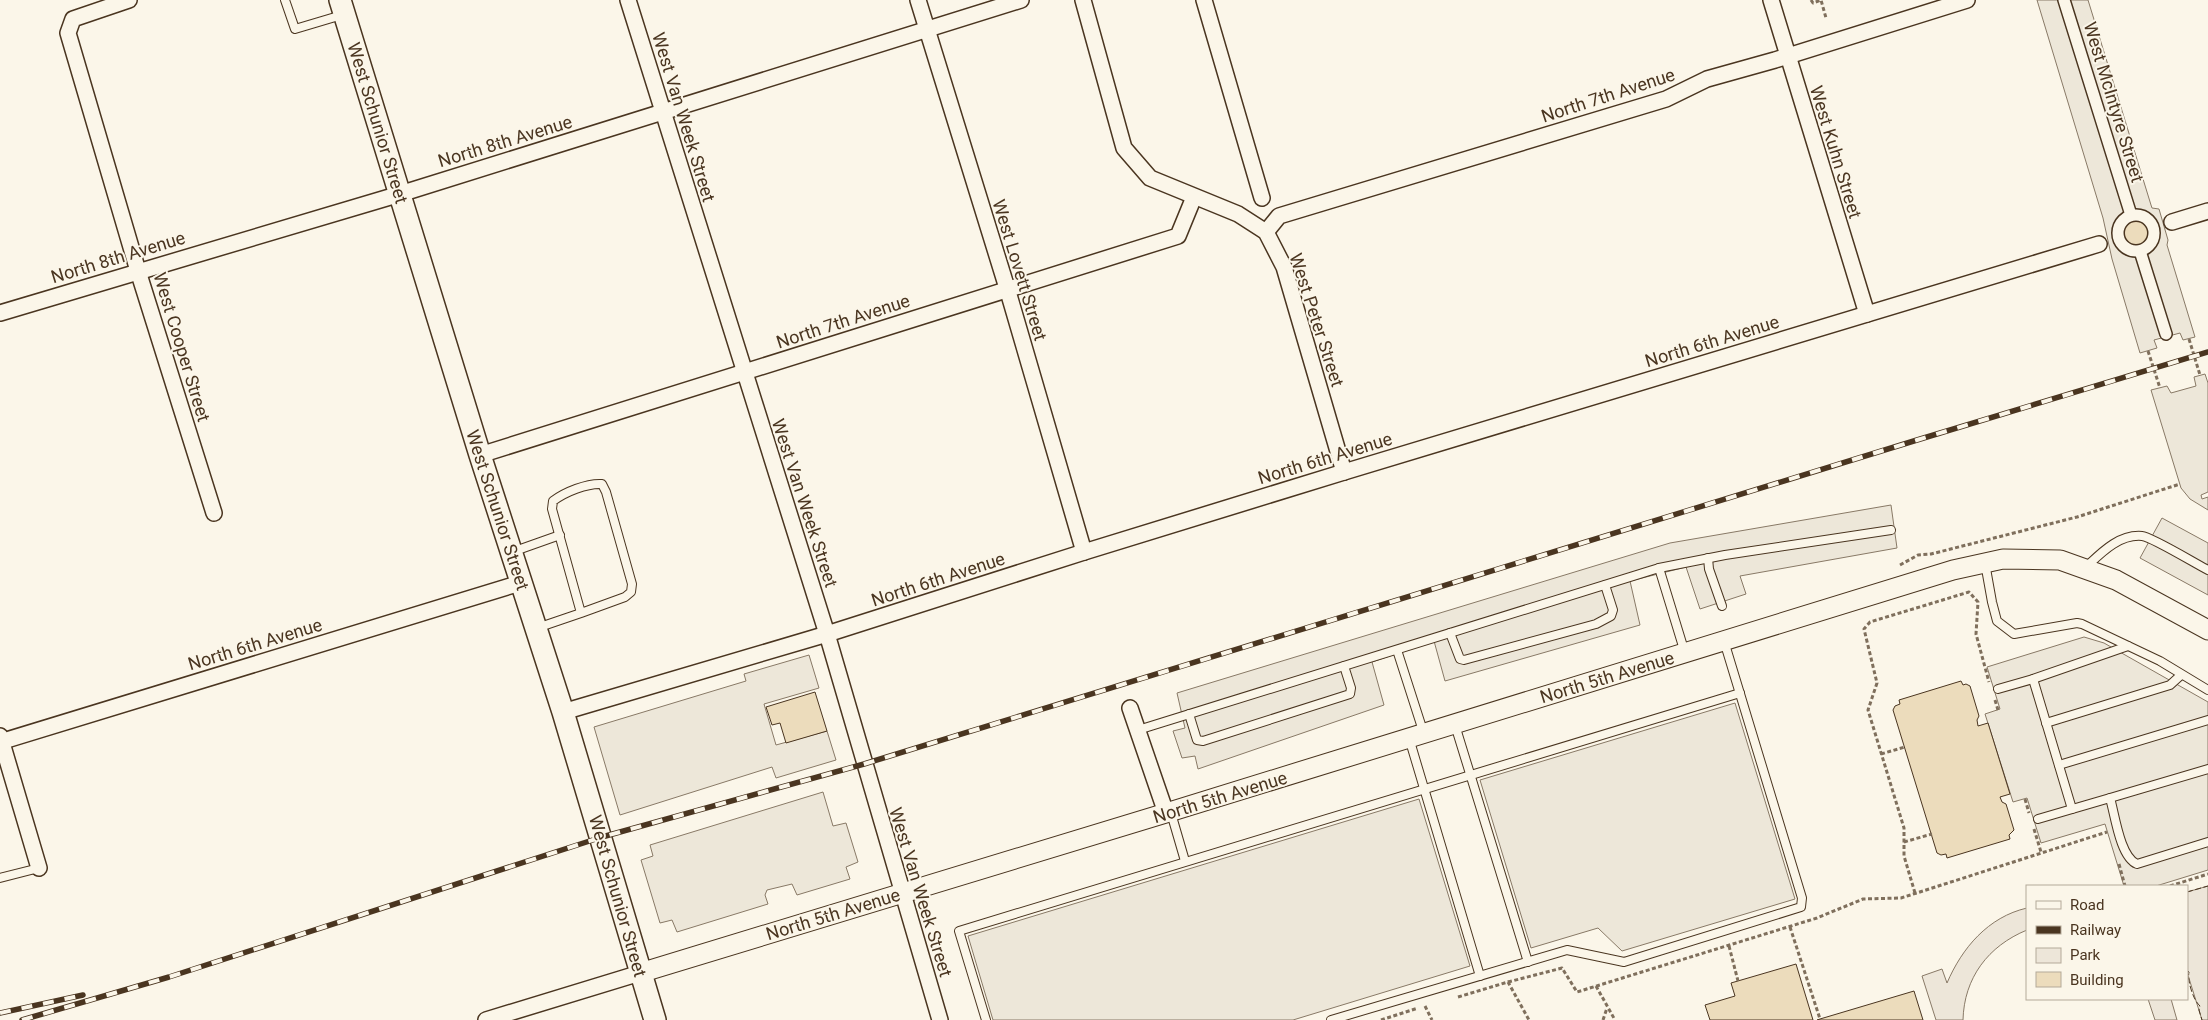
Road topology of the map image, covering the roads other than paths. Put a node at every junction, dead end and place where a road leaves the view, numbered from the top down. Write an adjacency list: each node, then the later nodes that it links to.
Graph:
1 (129, 0): 26 (street, West Cooper Street)
2 (285, 0): 11 (lane)
3 (628, 0): 14 (street, West Van Week Street)
4 (918, 0): 12 (street, West Lovett Street)
5 (1021, 0): 12 (street, North 8th Avenue)
6 (1083, 0): 16 (street)
7 (1204, 0): 17 (street)
8 (1771, 0): 13 (street, West Kuhn Street)
9 (1967, 0): 13 (street, North 7th Avenue)
10 (2064, 0): 19 (street, West McIntyre Street)
11 (342, 7): 15 (main road, West Schunior Street)
12 (927, 29): 14 (street, North 8th Avenue); 27 (street, West Lovett Street)
13 (1786, 56): 22 (street, North 7th Avenue); 29 (street, West Kuhn Street)
14 (663, 111): 15 (street, North 8th Avenue); 31 (street, West Van Week Street)
15 (400, 194): 26 (street, North 8th Avenue); 32 (main road, West Schunior Street)
16 (1194, 197): 22 (street); 27 (street, North 7th Avenue)
17 (1262, 198)
18 (2208, 211): 20 (street)
19 (2131, 215): 21 (street); 23 (street)
20 (2172, 222): 21 (street)
21 (2153, 228): 25 (street)
22 (1266, 232): 33 (street, West Peter Street)
23 (2118, 238): 24 (street); 25 (street)
24 (2099, 244): 29 (street, North 6th Avenue)
25 (2140, 251): 30 (street)
26 (138, 270): 28 (street, North 8th Avenue); 34 (street, West Cooper Street)
27 (1007, 288): 31 (street, North 7th Avenue); 38 (street, West Lovett Street)
28 (0, 313)
29 (1866, 314): 33 (street, North 6th Avenue)
30 (2166, 334)
31 (744, 373): 32 (street, North 7th Avenue); 51 (street, West Van Week Street)
32 (480, 455): 37 (main road, West Schunior Street)
33 (1344, 472): 38 (street, North 6th Avenue)
34 (214, 514)
35 (1891, 530): 39 (lane)
36 (560, 535): 37 (lane); 47 (lane); 47 (lane)
37 (511, 552): 44 (main road, West Schunior Street)
38 (1084, 552): 51 (street, North 6th Avenue)
39 (1708, 558): 41 (lane); 46 (lane)
40 (1985, 563): 42 (street, North 5th Avenue); 52 (street, North 5th Avenue); 53 (lane)
41 (1660, 568): 45 (lane); 55 (lane)
42 (2085, 569): 43 (lane); 49 (street, North 5th Avenue)
43 (2208, 570)
44 (520, 582): 48 (main road, West Schunior Street); 70 (street, North 6th Avenue)
45 (1605, 585): 50 (lane); 50 (lane)
46 (1722, 606)
47 (581, 613): 48 (lane)
48 (537, 628): 63 (main road, West Schunior Street)
49 (2208, 630)
50 (1450, 633): 54 (lane)
51 (827, 634): 63 (street, North 6th Avenue); 83 (street, West Van Week Street)
52 (1724, 641): 55 (street, North 5th Avenue); 61 (lane)
53 (2128, 646): 57 (lane); 58 (lane)
54 (1398, 650): 56 (lane); 69 (lane)
55 (1685, 653): 67 (street, North 5th Avenue)
56 (1344, 666): 64 (lane); 64 (lane)
57 (2181, 674): 59 (lane); 66 (lane)
58 (2033, 679): 60 (lane); 66 (lane)
59 (2208, 690)
60 (1995, 691)
61 (1740, 693): 73 (lane); 84 (lane)
62 (1130, 708): 68 (street)
63 (563, 712): 85 (main road, West Schunior Street)
64 (1189, 714): 68 (lane)
65 (2208, 720): 71 (lane)
66 (2046, 723): 71 (lane)
67 (1454, 724): 69 (street, North 5th Avenue); 73 (lane)
68 (1138, 730): 77 (street)
69 (1417, 736): 74 (lane); 77 (street, North 5th Avenue)
70 (1, 740): 81 (street)
71 (2059, 765): 76 (lane)
72 (2208, 769): 75 (lane)
73 (1470, 774): 74 (lane); 84 (lane)
74 (1425, 788): 80 (lane); 86 (lane)
75 (2110, 798): 76 (lane); 79 (lane)
76 (2072, 809): 78 (lane)
77 (1168, 813): 80 (lane); 83 (street, North 5th Avenue)
78 (2038, 820)
79 (2208, 842)
80 (1185, 861): 90 (lane)
81 (39, 868): 82 (lane)
82 (0, 878)
83 (901, 893): 85 (street, North 5th Avenue); 89 (street, West Van Week Street)
84 (1528, 962): 86 (lane)
85 (640, 973): 87 (street, North 5th Avenue); 88 (main road, West Schunior Street)
86 (1480, 976): 91 (lane)
87 (486, 1020)
88 (655, 1020)
89 (940, 1020)
90 (986, 1020)
91 (1331, 1020)

